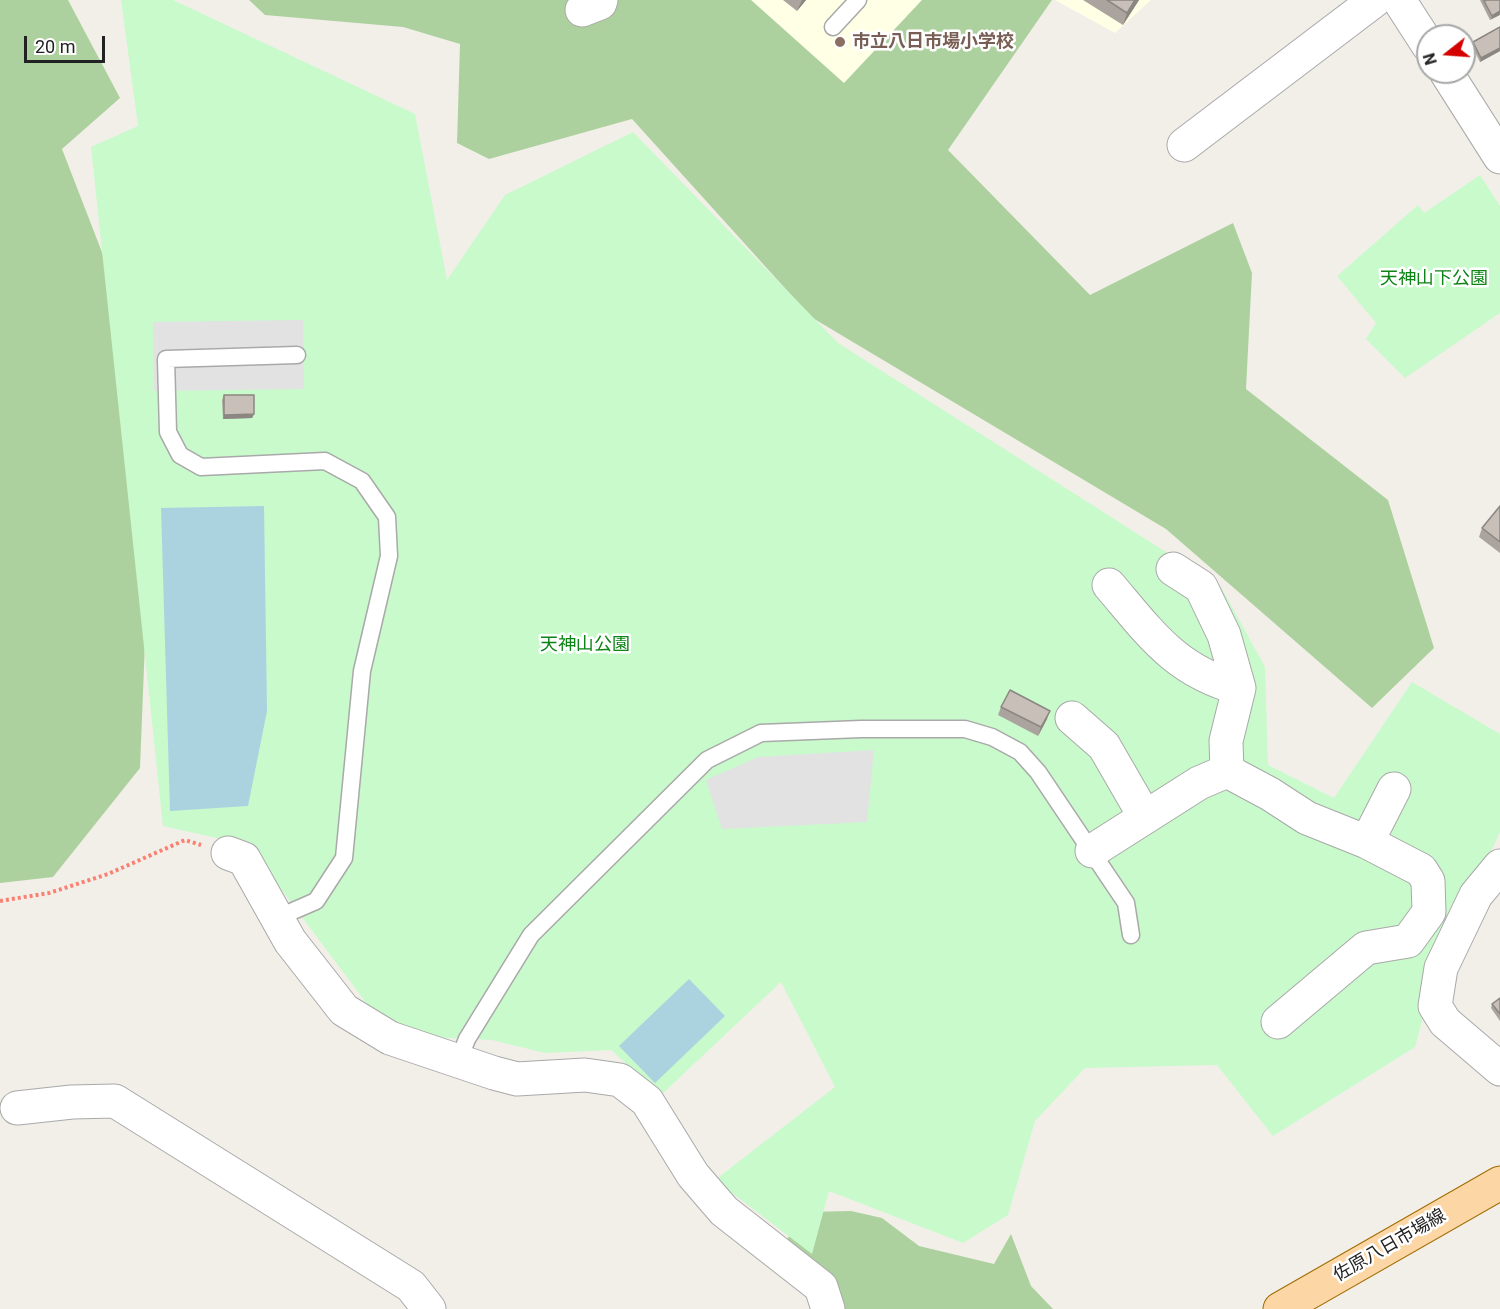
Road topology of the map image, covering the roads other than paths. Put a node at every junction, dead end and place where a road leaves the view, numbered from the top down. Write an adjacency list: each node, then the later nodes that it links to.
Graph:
1 (858, 0): 5 (lane)
2 (1375, 0): 7 (street)
3 (1399, 0): 4 (street)
4 (1416, 26)
5 (833, 27)
6 (1454, 84): 8 (street)
7 (1184, 145)
8 (1500, 157)
9 (297, 355): 23 (lane)
10 (1173, 569): 12 (street)
11 (1108, 585): 12 (street)
12 (1239, 688): 14 (street)
13 (1072, 718): 16 (street)
14 (1227, 771): 16 (street); 17 (street)
15 (1394, 789): 17 (street)
16 (1145, 817): 18 (street)
17 (1367, 842): 21 (street)
18 (1092, 851): 24 (lane); 26 (lane)
19 (228, 853): 23 (street)
20 (1500, 866): 22 (street)
21 (1428, 881): 22 (street); 25 (street)
22 (1476, 895): 27 (street)
23 (277, 918): 26 (street)
24 (1131, 935)
25 (1278, 1022)
26 (458, 1062): 32 (street)
27 (1500, 1069)
28 (17, 1108): 31 (street)
29 (1500, 1183): 30 (main road, 佐原八日市場線)
30 (1288, 1307)
31 (429, 1309)
32 (828, 1309)

